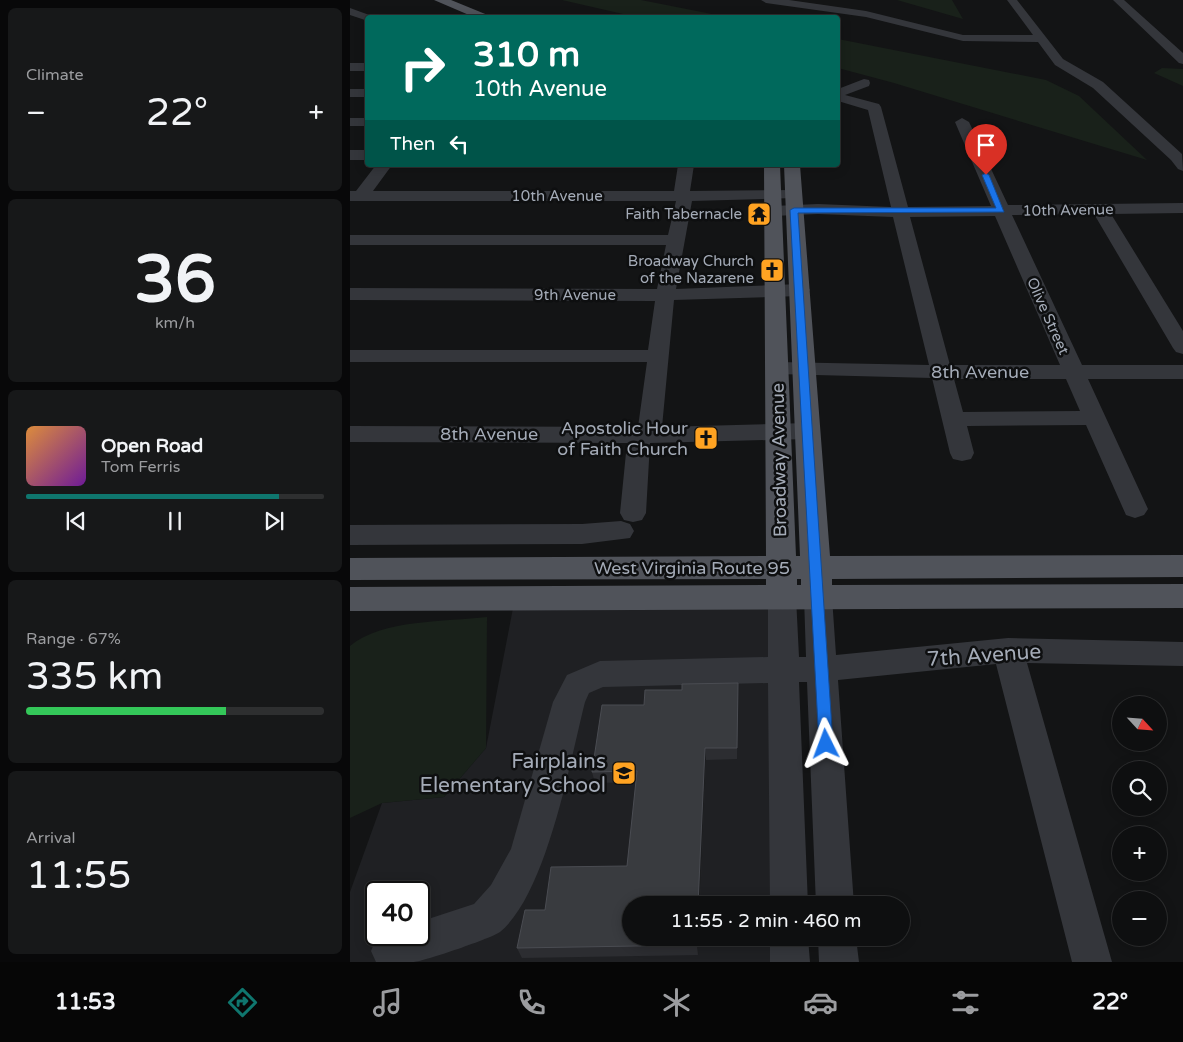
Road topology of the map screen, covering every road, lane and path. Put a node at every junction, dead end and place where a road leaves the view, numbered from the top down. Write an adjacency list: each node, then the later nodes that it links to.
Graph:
1 (440, 0): 8 (main road)
2 (766, 0): 12 (street)
3 (1012, 0): 12 (street)
4 (1118, 0): 13 (street)
5 (426, 2): 7 (main road)
6 (350, 10): 9 (street)
7 (462, 15)
8 (481, 15)
9 (365, 17)
10 (350, 25): 11 (street)
11 (365, 25)
12 (1040, 39): 26 (street)
13 (1183, 60)
14 (350, 67): 15 (street)
15 (365, 67)
16 (864, 83): 19 (street)
17 (365, 92): 18 (street)
18 (350, 93)
19 (840, 94)
20 (840, 96): 37 (street)
21 (350, 122): 22 (street)
22 (365, 122)
23 (962, 122): 36 (street, Olive Street)
24 (350, 155): 25 (street)
25 (365, 155)
26 (1183, 166)
27 (382, 167): 31 (street)
28 (686, 167): 32 (street)
29 (773, 167): 33 (main road, Broadway Avenue)
30 (792, 167): 33 (main road, Broadway Avenue)
31 (355, 196): 32 (street, 10th Avenue)
32 (683, 196): 33 (street, 10th Avenue); 39 (street)
33 (784, 202): 37 (street, 10th Avenue); 40 (main road, Broadway Avenue); 41 (main road, Broadway Avenue)
34 (1183, 208): 35 (street, 10th Avenue)
35 (1099, 209): 36 (street, 10th Avenue); 44 (street)
36 (1001, 210): 37 (street, 10th Avenue); 50 (street, Olive Street)
37 (900, 212): 49 (street)
38 (350, 240): 39 (street)
39 (676, 240): 43 (street)
40 (800, 290): 41 (street, 9th Avenue); 48 (main road, Broadway Avenue)
41 (775, 291): 43 (street, 9th Avenue); 47 (main road, Broadway Avenue)
42 (350, 294): 43 (street, 9th Avenue)
43 (665, 295): 46 (street)
44 (1183, 348)
45 (350, 356): 46 (street)
46 (659, 356): 57 (street)
47 (777, 368): 48 (street, 8th Avenue); 55 (main road, Broadway Avenue)
48 (804, 368): 49 (street, 8th Avenue); 54 (main road, Broadway Avenue)
49 (940, 372): 50 (street, 8th Avenue); 53 (street)
50 (1073, 372): 51 (street, 8th Avenue); 52 (street, Olive Street)
51 (1183, 372)
52 (1094, 418): 53 (street); 59 (street, Olive Street)
53 (953, 419): 58 (street)
54 (807, 431): 55 (street, 8th Avenue); 64 (main road, Broadway Avenue)
55 (778, 432): 57 (street, 8th Avenue); 63 (main road, Broadway Avenue)
56 (350, 434): 57 (street, 8th Avenue)
57 (644, 435): 60 (street)
58 (962, 453)
59 (1134, 509)
60 (350, 535)
61 (1183, 566): 64 (main road, West Virginia Route 95)
62 (350, 569): 63 (main road, West Virginia Route 95)
63 (782, 582): 64 (main road, West Virginia Route 95); 66 (main road, West Virginia Route 95); 70 (street, Broadway Avenue)
64 (817, 582): 65 (main road, West Virginia Route 95); 69 (street, Broadway Avenue)
65 (1183, 596)
66 (350, 599)
67 (1008, 650): 68 (street, 7th Avenue); 69 (street, 7th Avenue); 78 (street)
68 (1183, 654)
69 (822, 669): 70 (street, 7th Avenue); 72 (street, Broadway Avenue)
70 (784, 670): 71 (street, Broadway Avenue); 75 (street, 7th Avenue)
71 (789, 896)
72 (835, 896)
73 (789, 946): 76 (street)
74 (838, 946): 77 (street)
75 (391, 951)
76 (790, 962)
77 (839, 962)
78 (1092, 962)

